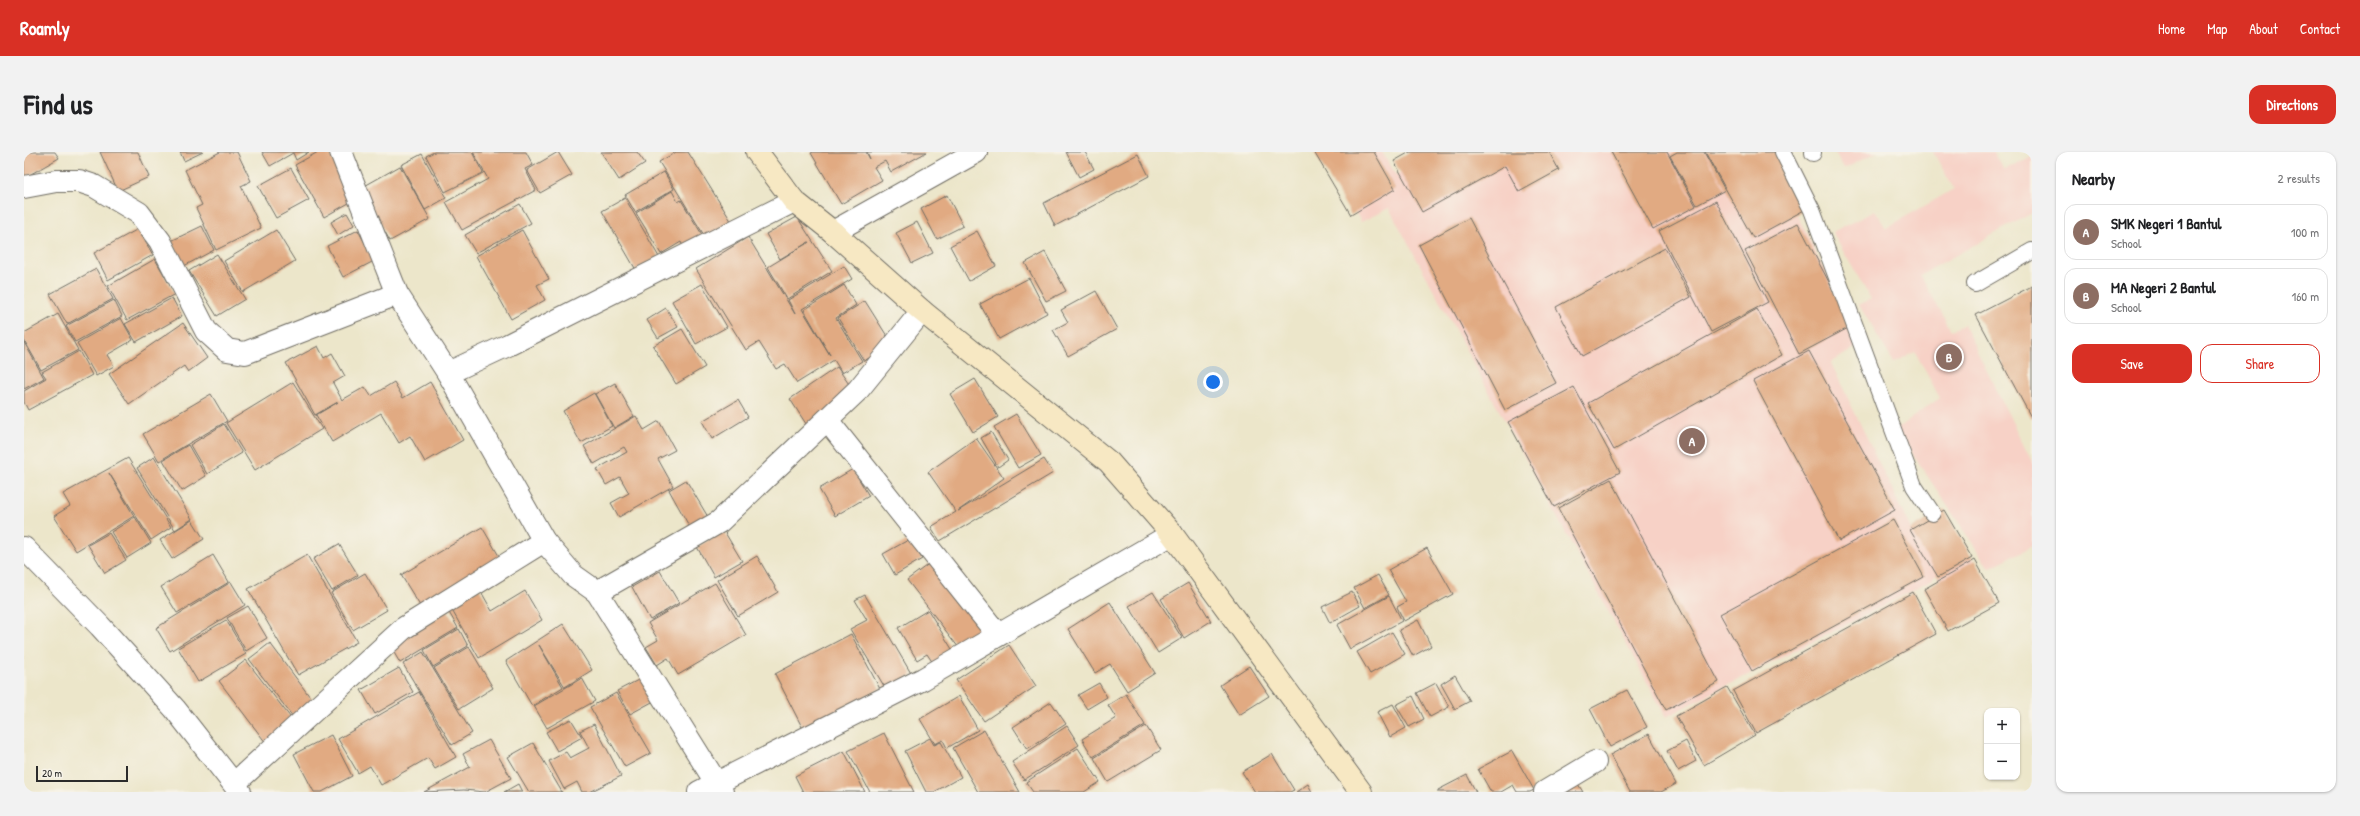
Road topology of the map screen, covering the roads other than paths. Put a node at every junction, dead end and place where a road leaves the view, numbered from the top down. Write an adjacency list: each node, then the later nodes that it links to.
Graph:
1 (341, 152): 10 (street)
2 (757, 152): 6 (street)
3 (976, 152): 7 (street)
4 (1783, 152): 14 (lane)
5 (24, 187): 10 (street)
6 (794, 201): 7 (street); 12 (street)
7 (833, 232): 11 (street)
8 (2032, 251): 9 (lane)
9 (1975, 284)
10 (397, 294): 12 (street)
11 (922, 311): 13 (street); 15 (street)
12 (448, 373): 16 (street)
13 (827, 420): 18 (street); 19 (street)
14 (1932, 513)
15 (1172, 534): 19 (street); 23 (street)
16 (544, 540): 18 (street); 21 (street)
17 (24, 548): 21 (street)
18 (597, 592): 22 (street)
19 (998, 635): 22 (street)
20 (1595, 762): 24 (street)
21 (237, 788)
22 (712, 789)
23 (1361, 792)
24 (1545, 792)

